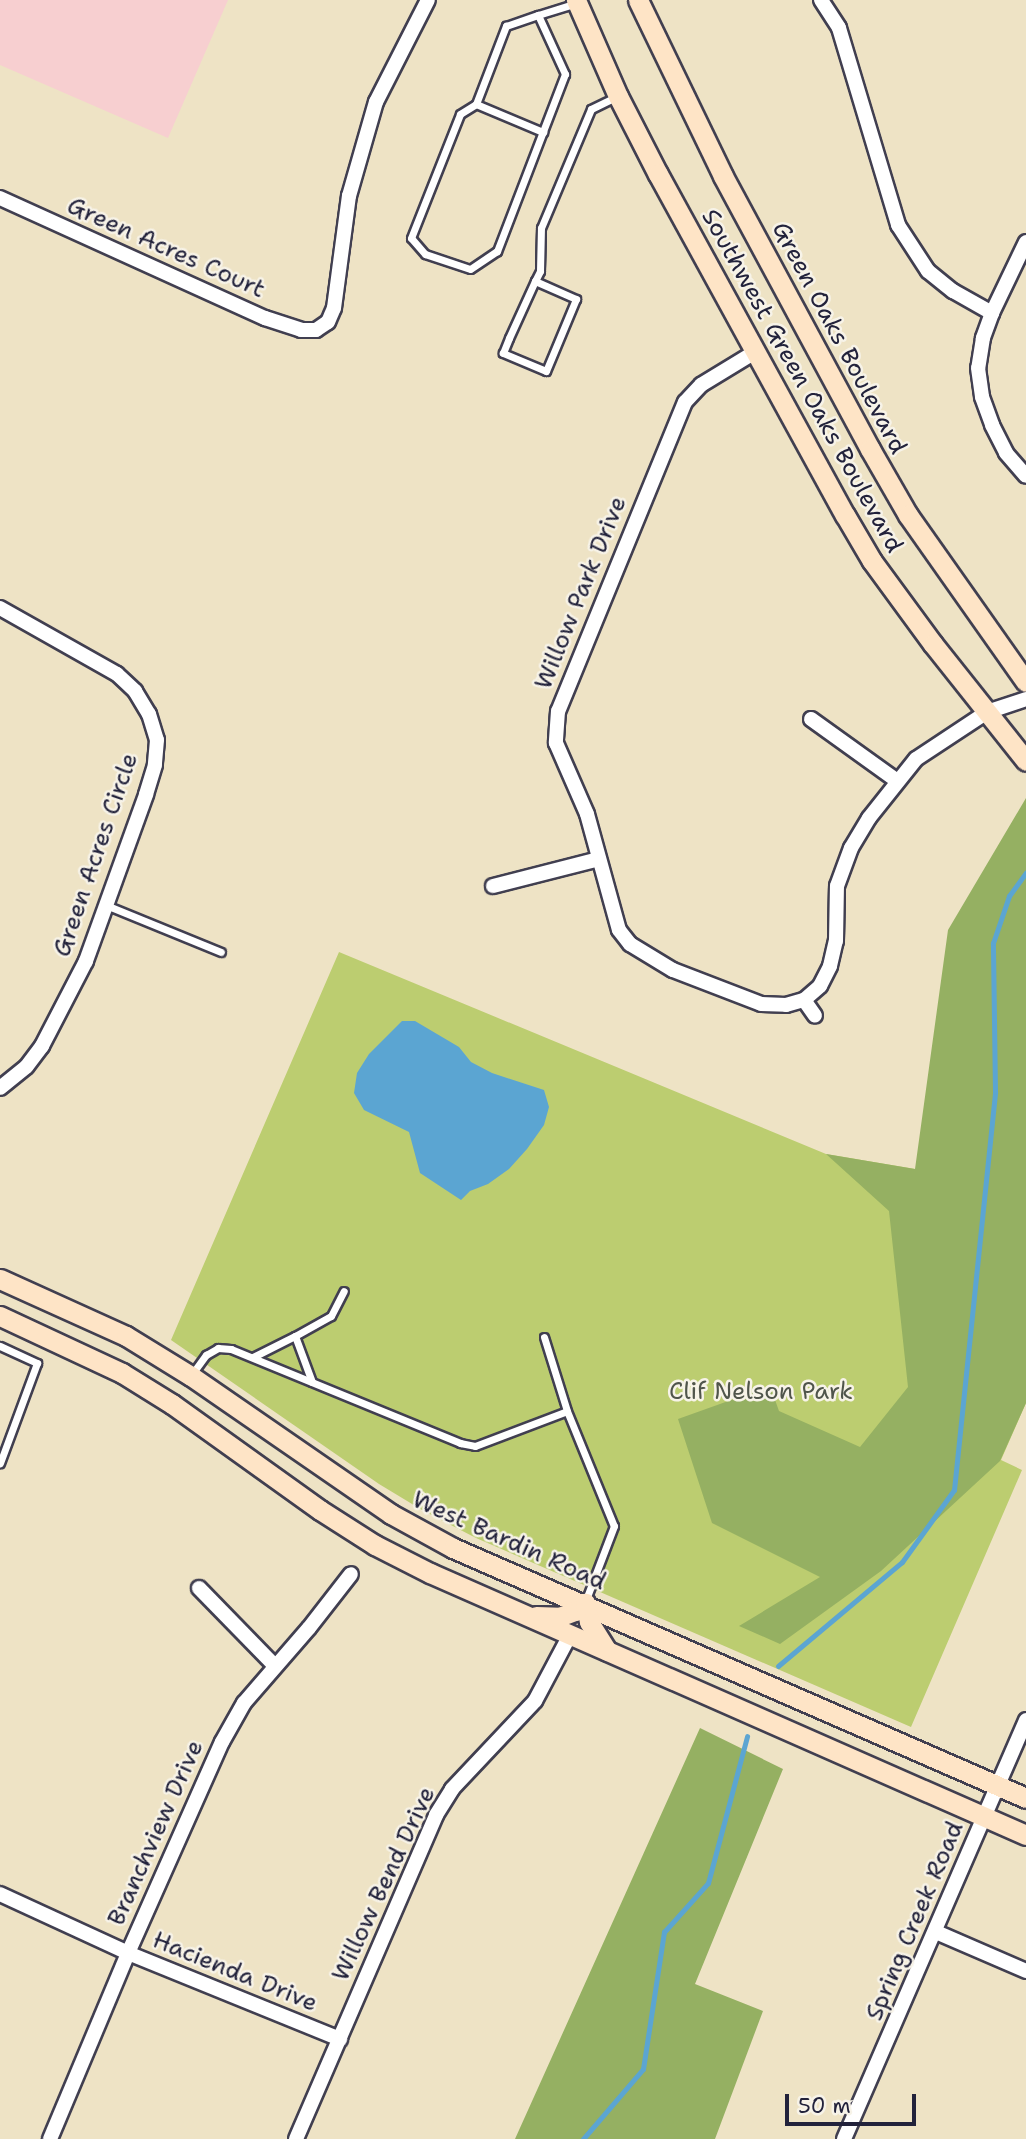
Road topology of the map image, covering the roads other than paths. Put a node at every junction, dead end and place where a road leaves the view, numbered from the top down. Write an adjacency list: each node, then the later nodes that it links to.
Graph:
1 (428, 0): 9 (street, Green Acres Court)
2 (638, 0): 16 (street, Green Oaks Boulevard)
3 (821, 0): 12 (street)
4 (577, 2): 5 (lane); 6 (street, Southwest Green Oaks Boulevard)
5 (538, 15): 7 (lane); 8 (lane)
6 (618, 96): 11 (lane); 13 (street, Southwest Green Oaks Boulevard)
7 (477, 104): 8 (lane); 8 (lane)
8 (543, 132)
9 (0, 198)
10 (1026, 242): 12 (street)
11 (535, 281): 11 (lane)
12 (992, 313): 14 (street)
13 (755, 352): 18 (street, Southwest Green Oaks Boulevard); 22 (street, Willow Park Drive)
14 (1026, 476)
15 (0, 608): 24 (street, Green Acres Circle)
16 (1026, 682)
17 (1026, 699): 18 (street)
18 (987, 712): 20 (street, Southwest Green Oaks Boulevard); 21 (street)
19 (811, 719): 21 (street)
20 (1026, 761)
21 (896, 780): 26 (street)
22 (599, 859): 23 (street); 26 (street, Willow Park Drive)
23 (493, 886)
24 (106, 905): 25 (lane); 28 (street, Green Acres Circle)
25 (221, 952)
26 (804, 1000): 27 (street)
27 (815, 1016)
28 (0, 1088)
29 (0, 1279): 36 (street, West Bardin Road)
30 (344, 1291): 32 (lane)
31 (0, 1316): 38 (street)
32 (295, 1336): 35 (lane); 37 (lane)
33 (544, 1337): 39 (lane)
34 (0, 1346): 40 (lane)
35 (253, 1357): 36 (lane); 37 (lane)
36 (191, 1376): 38 (street); 43 (street, West Bardin Road)
37 (312, 1382): 39 (lane)
38 (172, 1404): 44 (street)
39 (567, 1411): 43 (lane)
40 (0, 1463)
41 (351, 1574): 47 (street, Branchview Drive)
42 (198, 1588): 47 (street)
43 (585, 1603): 44 (street); 46 (street); 49 (street, West Bardin Road)
44 (528, 1616): 45 (street)
45 (570, 1635): 46 (street); 57 (street, Willow Bend Drive)
46 (607, 1651): 51 (street)
47 (275, 1666): 55 (street, Branchview Drive)
48 (1026, 1720): 49 (street, Spring Creek Road)
49 (998, 1786): 50 (street, West Bardin Road); 51 (street, Spring Creek Road)
50 (1026, 1798)
51 (985, 1817): 52 (street); 54 (street, Spring Creek Road)
52 (1026, 1835)
53 (0, 1894): 55 (street, Hacienda Drive)
54 (936, 1932): 56 (street); 60 (street, Spring Creek Road)
55 (128, 1953): 57 (street, Hacienda Drive); 58 (street, Branchview Drive)
56 (1026, 1971)
57 (340, 2039): 59 (street, Willow Bend Drive)
58 (50, 2139)
59 (296, 2139)
60 (844, 2139)

